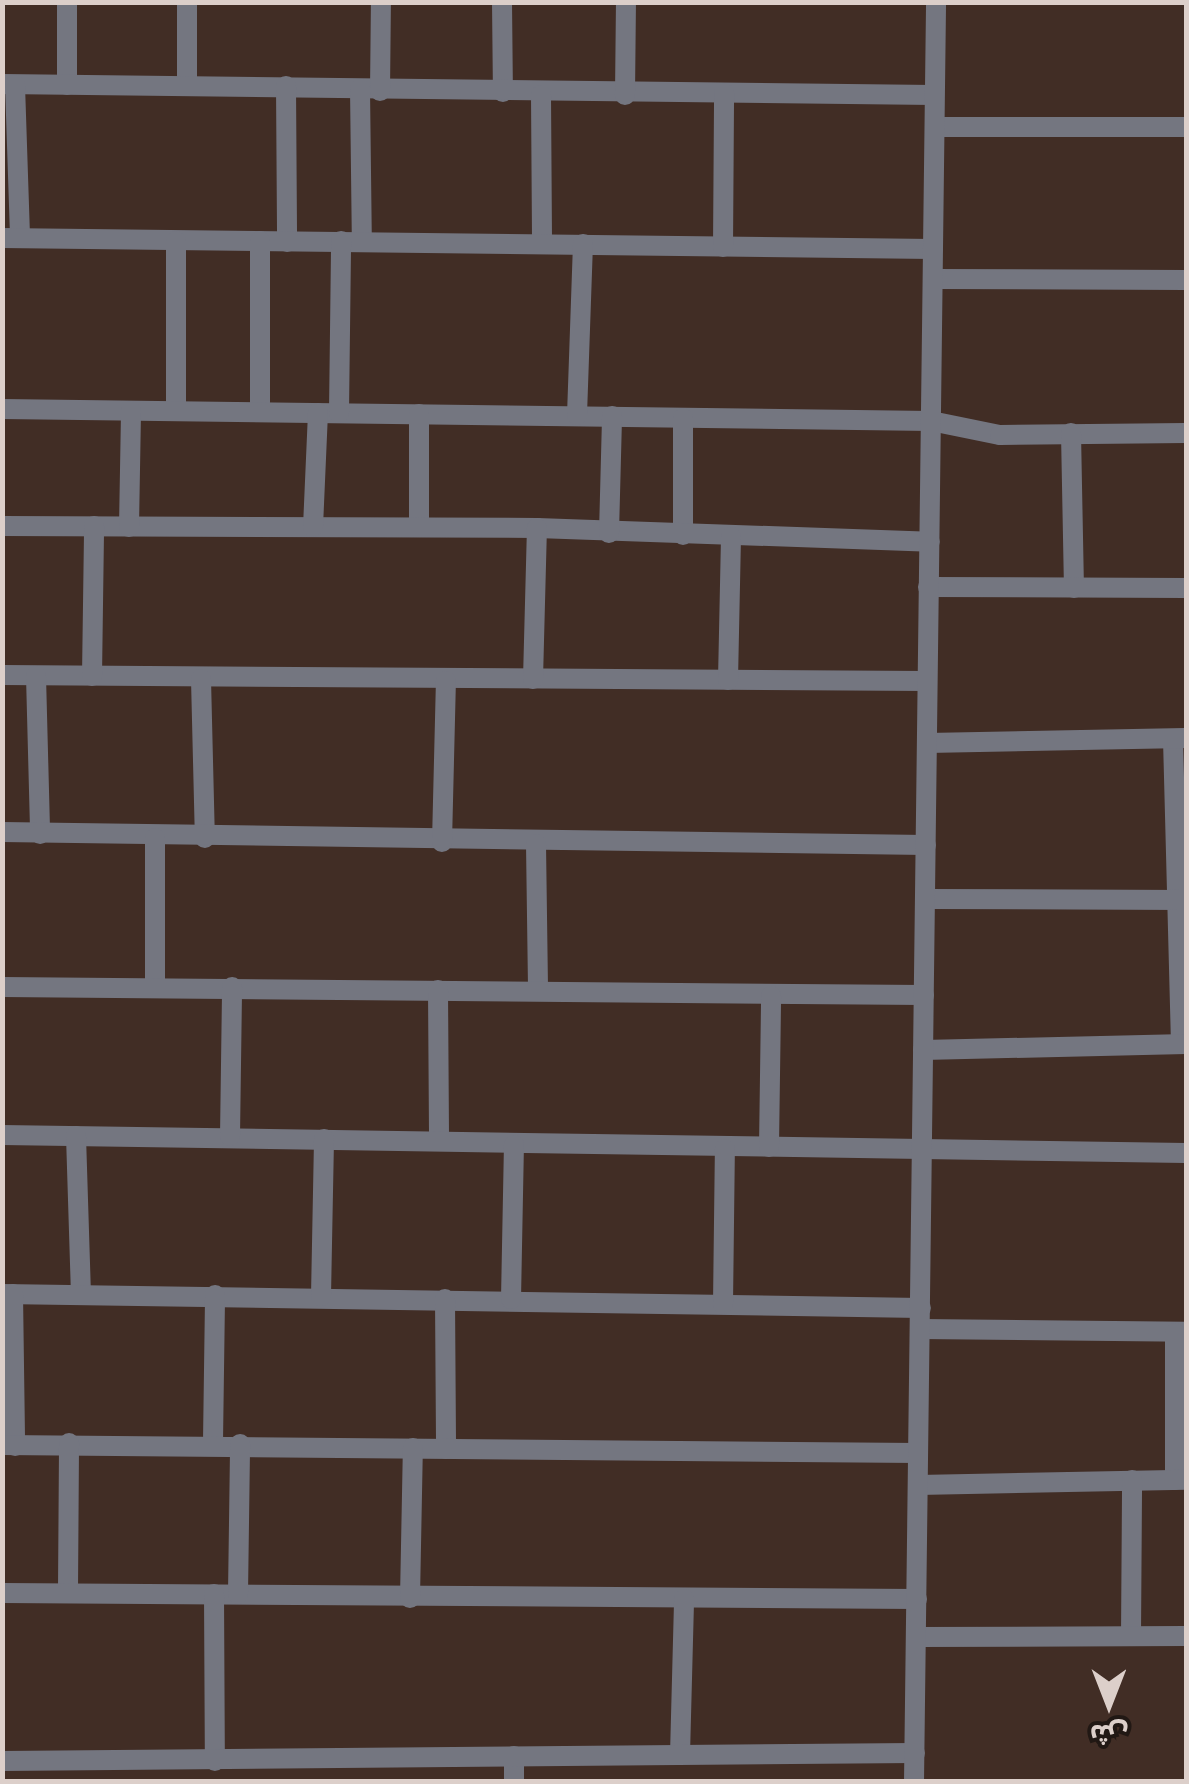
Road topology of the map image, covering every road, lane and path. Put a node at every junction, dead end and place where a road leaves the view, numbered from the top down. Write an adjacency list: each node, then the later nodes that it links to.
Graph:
1 (67, 2): 8 (street)
2 (187, 2): 9 (street)
3 (381, 2): 11 (street)
4 (502, 2): 12 (street)
5 (626, 2): 15 (street)
6 (936, 2): 16 (street)
7 (9, 85): 8 (street); 19 (street)
8 (67, 85): 9 (street)
9 (187, 85): 10 (street)
10 (286, 86): 11 (street); 22 (street)
11 (370, 90): 12 (street); 23 (street)
12 (503, 92): 13 (street)
13 (542, 94): 15 (street); 24 (street)
14 (724, 94): 15 (street); 16 (street); 26 (street)
15 (625, 95)
16 (934, 95): 17 (street)
17 (935, 126): 18 (street); 27 (street)
18 (1186, 127)
19 (11, 238): 20 (street)
20 (176, 241): 21 (street); 32 (street)
21 (260, 242): 22 (street); 33 (street)
22 (287, 242): 23 (street)
23 (351, 242): 24 (street); 34 (street)
24 (542, 242): 25 (street)
25 (583, 244): 26 (street); 36 (street)
26 (723, 246): 27 (street)
27 (933, 249): 28 (street)
28 (933, 279): 29 (street); 39 (street)
29 (1186, 280)
30 (2, 409): 31 (street)
31 (131, 411): 32 (street); 44 (street)
32 (176, 411): 33 (street)
33 (260, 412): 34 (street)
34 (329, 413): 35 (street); 45 (street)
35 (420, 414): 36 (street); 46 (street)
36 (578, 415): 37 (street)
37 (612, 416): 38 (street); 48 (street)
38 (684, 418): 39 (street); 49 (street)
39 (931, 421): 40 (street); 51 (street)
40 (1071, 433): 41 (street); 53 (street)
41 (1186, 433)
42 (2, 526): 43 (street)
43 (94, 526): 44 (street); 57 (street)
44 (129, 526): 45 (street)
45 (313, 526): 46 (street)
46 (420, 526): 47 (street)
47 (537, 528): 48 (street); 59 (street)
48 (609, 533): 49 (street)
49 (684, 536): 50 (street)
50 (731, 537): 51 (street); 60 (street)
51 (930, 542): 52 (street)
52 (928, 586): 53 (street); 62 (street)
53 (1074, 588): 54 (street)
54 (1186, 588)
55 (2, 676): 56 (street)
56 (36, 676): 57 (street); 66 (street)
57 (92, 676): 58 (street)
58 (200, 678): 61 (street); 68 (street)
59 (533, 678): 60 (street); 61 (street)
60 (728, 680): 62 (street)
61 (446, 681): 69 (street)
62 (927, 681): 64 (street)
63 (1180, 738): 64 (street); 73 (street)
64 (927, 743): 71 (street)
65 (2, 832): 66 (street)
66 (40, 834): 67 (street)
67 (155, 838): 68 (street); 74 (street)
68 (205, 838): 69 (street)
69 (442, 842): 70 (street)
70 (536, 844): 71 (street); 78 (street)
71 (926, 845): 72 (street)
72 (925, 900): 73 (street); 80 (street)
73 (1182, 900): 81 (street)
74 (154, 985): 75 (street); 76 (street)
75 (2, 987)
76 (232, 987): 77 (street); 85 (street)
77 (438, 990): 78 (street); 87 (street)
78 (538, 990): 79 (street)
79 (772, 996): 80 (street); 89 (street)
80 (924, 996): 82 (street)
81 (1184, 1044): 82 (street)
82 (924, 1050): 91 (street)
83 (2, 1134): 84 (street)
84 (76, 1136): 85 (street); 93 (street)
85 (230, 1136): 86 (street)
86 (324, 1139): 87 (street); 96 (street)
87 (440, 1141): 88 (street)
88 (514, 1144): 90 (street); 98 (street)
89 (768, 1148): 90 (street); 91 (street)
90 (725, 1149): 99 (street)
91 (924, 1153): 92 (street); 100 (street)
92 (1186, 1153)
93 (81, 1292): 94 (street); 95 (street)
94 (8, 1294): 105 (street)
95 (215, 1295): 96 (street); 102 (street)
96 (321, 1296): 97 (street)
97 (445, 1300): 98 (street); 107 (street)
98 (511, 1300): 99 (street)
99 (722, 1304): 100 (street)
100 (920, 1319): 101 (street); 108 (street)
101 (1181, 1333): 110 (street)
102 (213, 1442): 103 (street); 104 (street)
103 (69, 1443): 105 (street); 112 (street)
104 (240, 1444): 106 (street); 115 (street)
105 (9, 1446)
106 (413, 1448): 107 (street); 116 (street)
107 (446, 1449): 108 (street)
108 (918, 1452): 111 (street)
109 (1132, 1480): 110 (street); 111 (street); 120 (street)
110 (1181, 1480)
111 (918, 1485): 118 (street)
112 (68, 1590): 113 (street); 114 (street)
113 (2, 1593)
114 (214, 1594): 115 (street); 126 (street)
115 (238, 1594): 116 (street)
116 (410, 1598): 117 (street)
117 (684, 1600): 118 (street); 123 (street)
118 (916, 1600): 119 (street)
119 (916, 1636): 120 (street); 122 (street)
120 (1131, 1636): 121 (street)
121 (1186, 1636)
122 (915, 1753): 123 (street); 130 (street)
123 (680, 1755): 124 (street)
124 (514, 1756): 126 (street); 129 (street)
125 (66, 1760): 126 (street); 127 (street); 128 (street)
126 (215, 1760)
127 (2, 1761)
128 (66, 1782)
129 (514, 1782)
130 (914, 1782)

